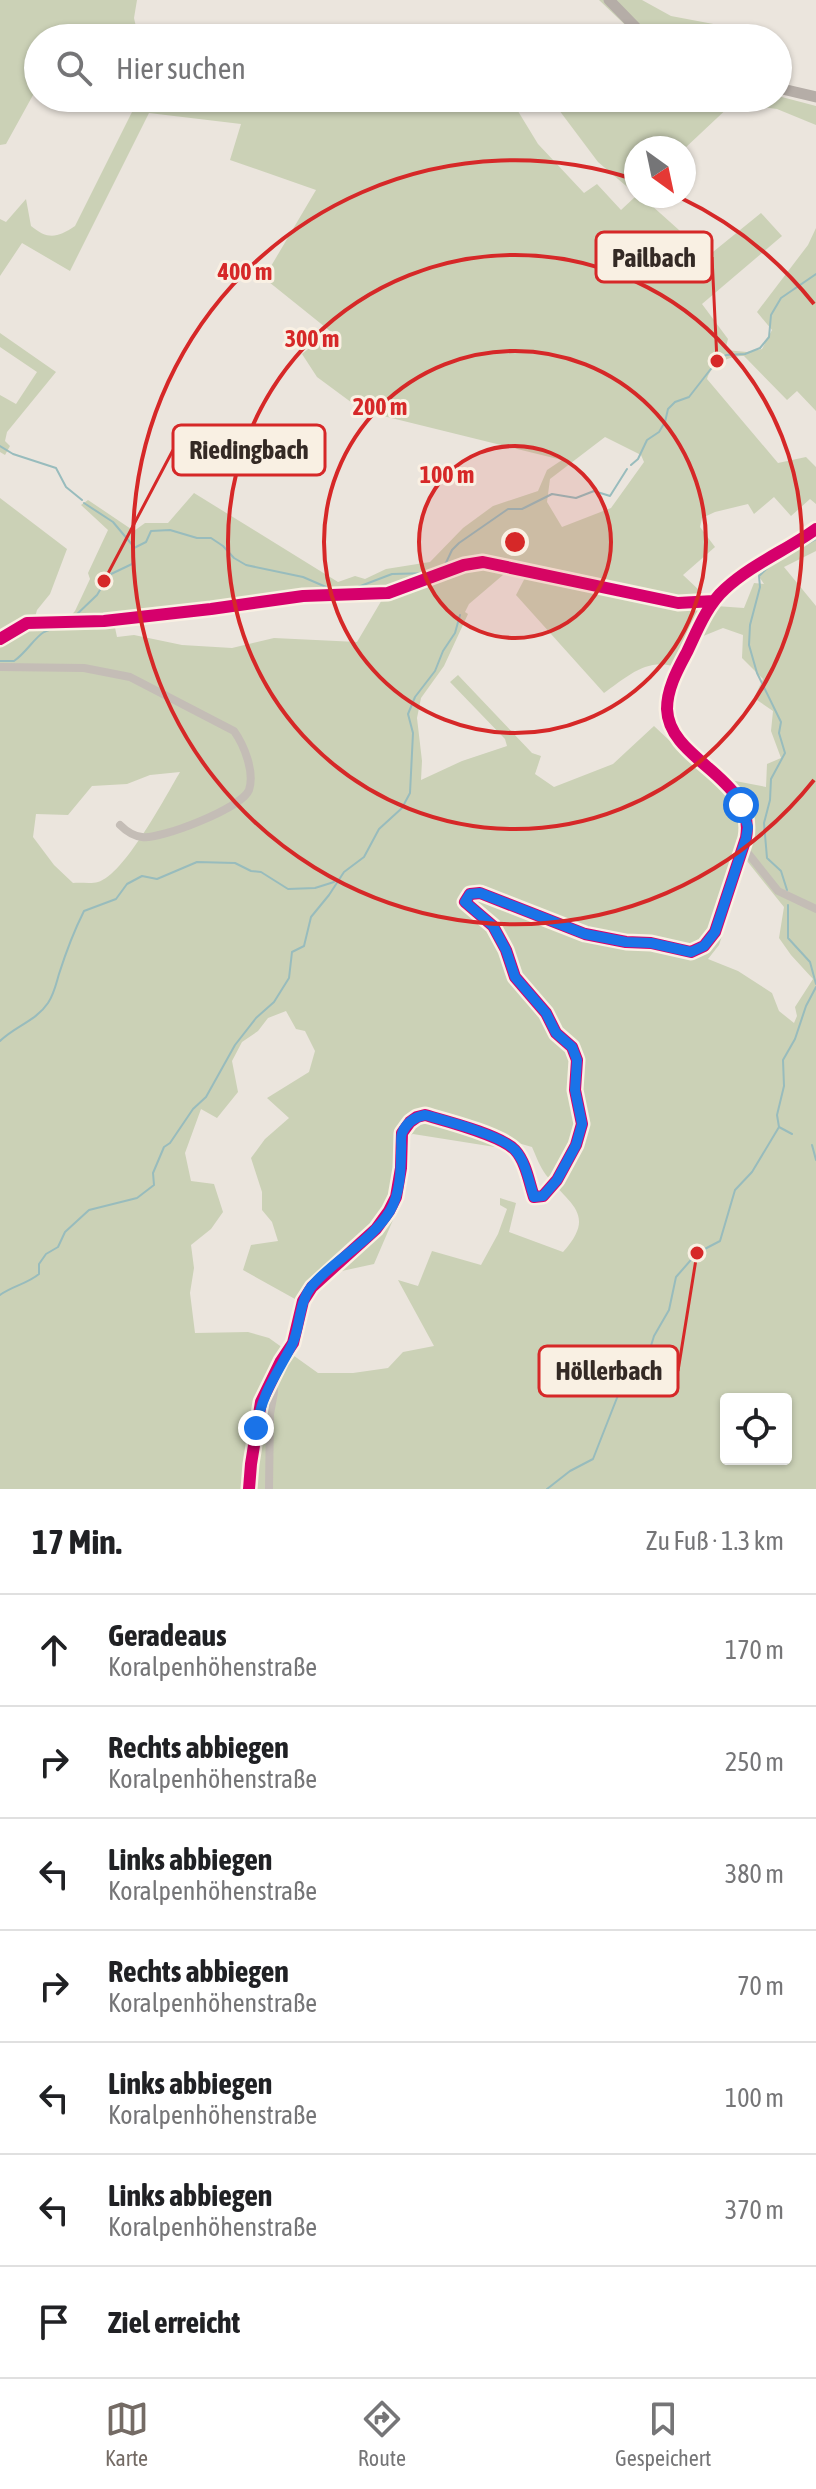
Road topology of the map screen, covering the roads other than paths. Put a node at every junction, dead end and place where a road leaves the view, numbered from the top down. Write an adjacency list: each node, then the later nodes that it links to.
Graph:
1 (609, 0): 2 (main road)
2 (632, 24)
3 (792, 91): 4 (main road)
4 (816, 97)
5 (816, 529): 6 (street)
6 (714, 601): 7 (street); 10 (street)
7 (0, 639)
8 (0, 667): 9 (street)
9 (120, 825)
10 (743, 847): 11 (street); 12 (street)
11 (816, 909)
12 (272, 1379): 13 (street); 14 (street)
13 (249, 1489)
14 (269, 1489)

